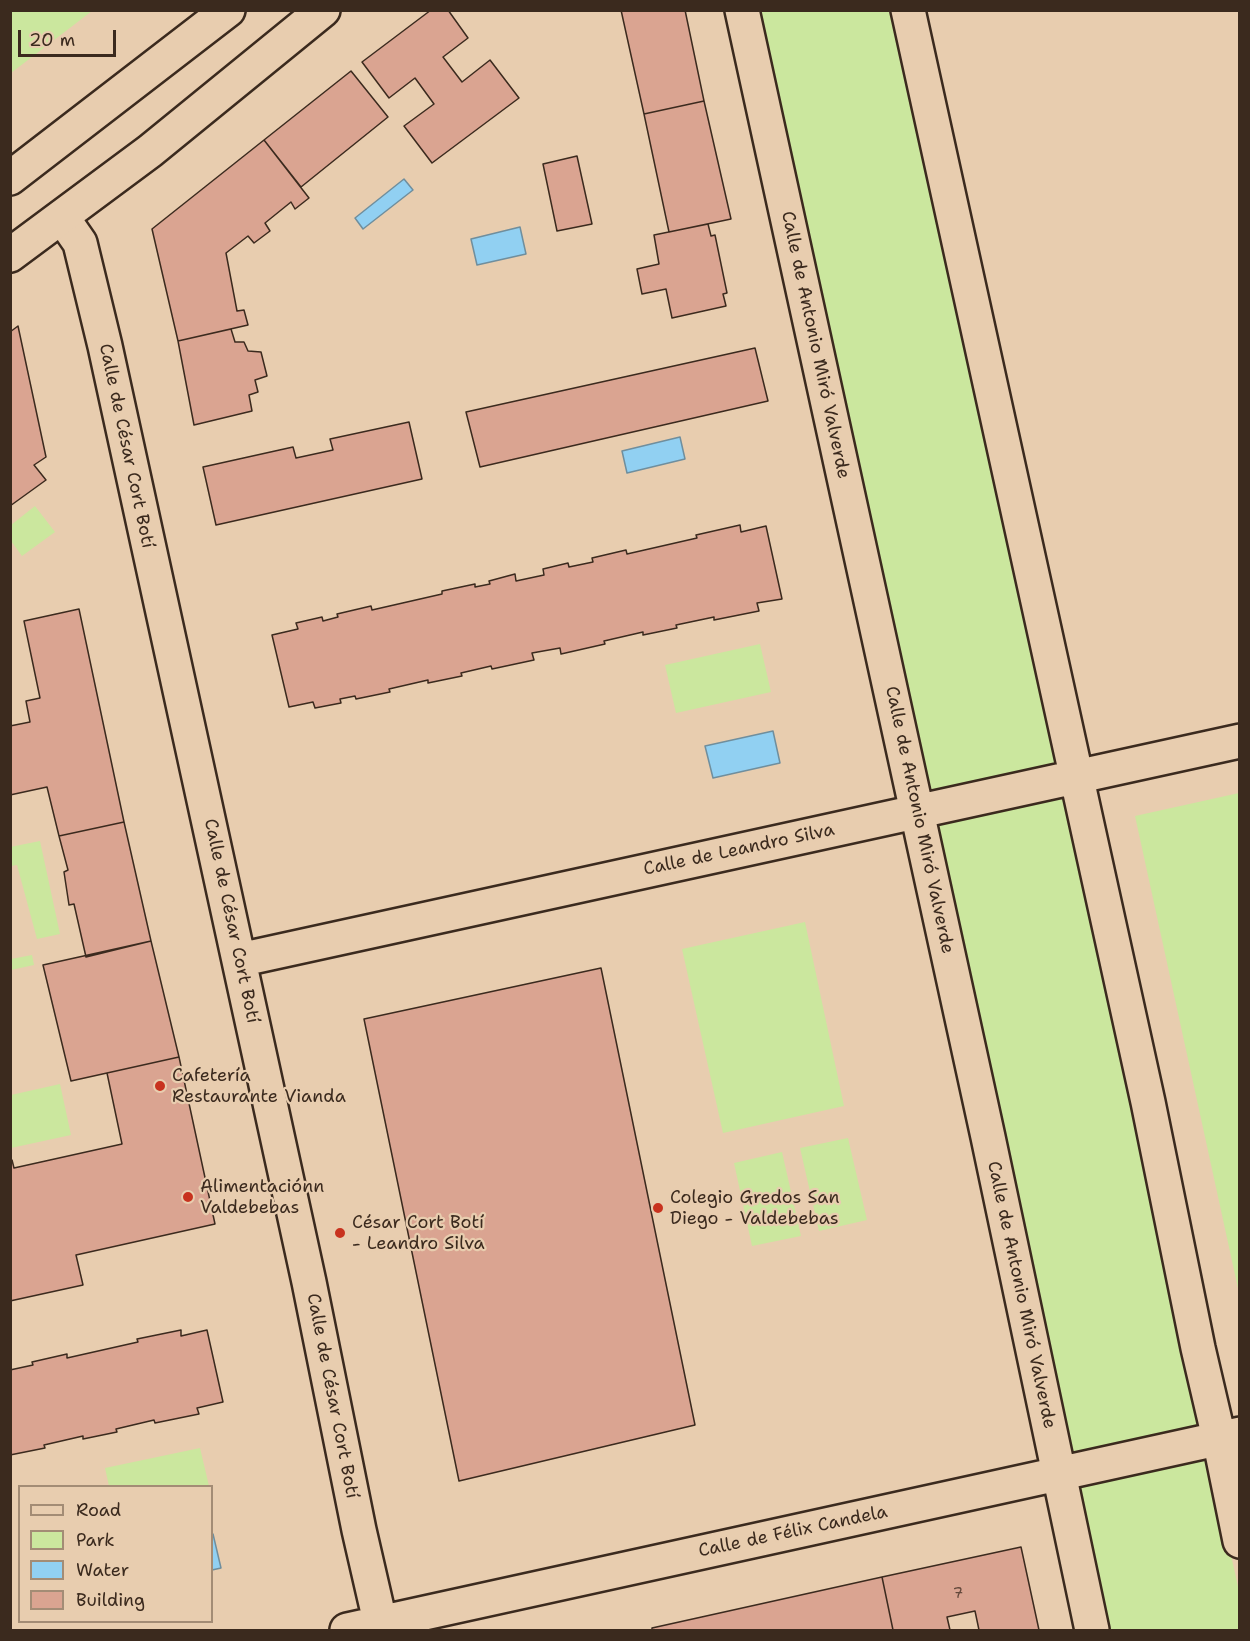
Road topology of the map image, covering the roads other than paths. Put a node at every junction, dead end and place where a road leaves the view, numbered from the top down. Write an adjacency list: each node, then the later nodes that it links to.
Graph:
1 (228, 10): 5 (street)
2 (323, 10): 6 (street)
3 (742, 10): 10 (street, Calle de Antonio Miró Valverde)
4 (908, 10): 9 (street)
5 (10, 178)
6 (62, 217): 7 (street); 11 (street, Calle de César Cort Botí)
7 (10, 255)
8 (1239, 741): 9 (street, Calle de Leandro Silva)
9 (1076, 777): 10 (street, Calle de Leandro Silva); 12 (street)
10 (917, 811): 11 (street, Calle de Leandro Silva); 13 (street, Calle de Antonio Miró Valverde)
11 (239, 960): 15 (street, Calle de César Cort Botí)
12 (1229, 1436): 13 (street, Calle de Félix Candela); 14 (street)
13 (1059, 1474): 15 (street, Calle de Félix Candela); 17 (street, Calle de Antonio Miró Valverde)
14 (1239, 1541)
15 (382, 1627): 16 (street, Calle de Félix Candela)
16 (347, 1630)
17 (1092, 1630)

